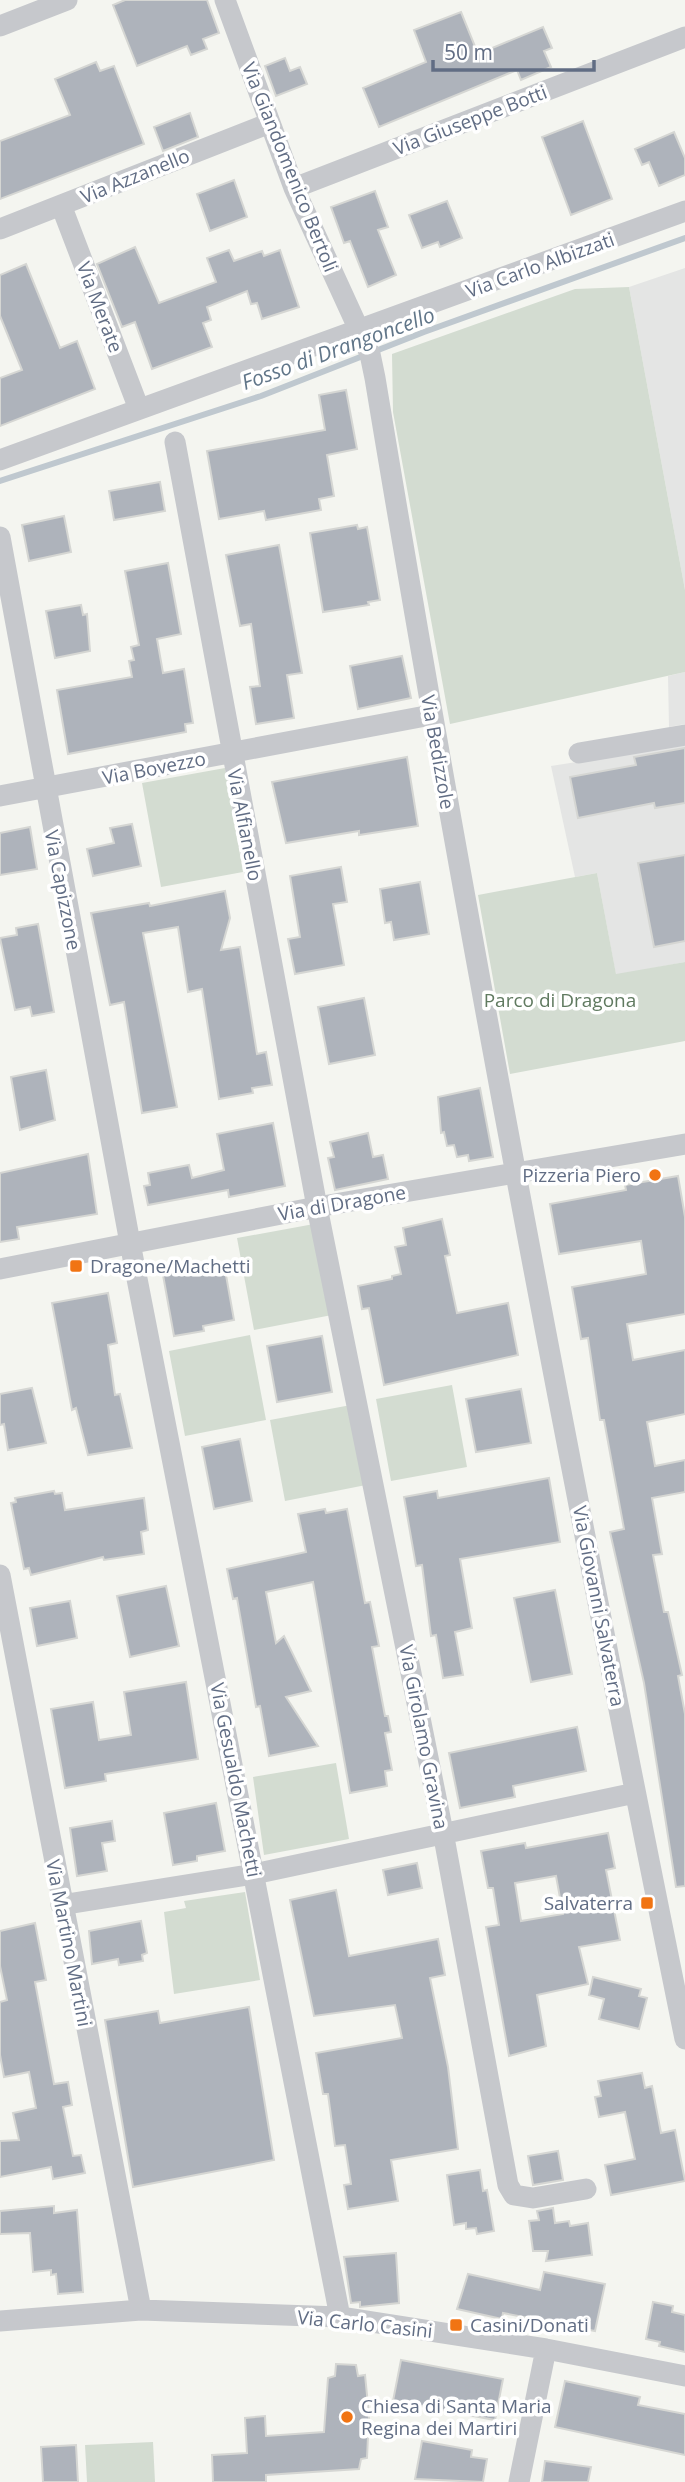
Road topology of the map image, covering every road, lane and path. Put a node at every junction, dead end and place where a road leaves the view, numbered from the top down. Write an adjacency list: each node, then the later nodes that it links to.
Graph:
1 (67, 0): 3 (street)
2 (225, 0): 5 (street, Via Giandomenico Bertoli)
3 (0, 26)
4 (685, 37): 6 (street, Via Giuseppe Botti)
5 (270, 122): 6 (street, Via Giandomenico Bertoli); 7 (street, Via Azzanello)
6 (294, 188): 10 (street, Via Giandomenico Bertoli)
7 (61, 205): 9 (street, Via Azzanello); 11 (street, Via Merate)
8 (685, 211): 10 (street, Via Carlo Albizzati)
9 (0, 229)
10 (358, 332): 11 (street, Via Carlo Albizzati); 15 (street, Via Bedizzole)
11 (139, 409): 13 (street, Via Carlo Albizzati)
12 (175, 442): 17 (street, Via Alfianello)
13 (0, 460)
14 (0, 537): 19 (street, Via Capizzone)
15 (431, 715): 17 (street, Via Bovezzo); 22 (street, Via Bedizzole)
16 (685, 735): 18 (street)
17 (231, 753): 19 (street, Via Bovezzo); 23 (street, Via Alfianello)
18 (579, 753)
19 (44, 789): 20 (street, Via Bovezzo); 24 (street, Via Capizzone)
20 (0, 796)
21 (685, 1144): 22 (street, Via di Dragone)
22 (515, 1173): 23 (street, Via di Dragone); 27 (street, Via Giovanni Salvaterra)
23 (317, 1207): 24 (street, Via di Dragone); 28 (street, Via Girolamo Gravina)
24 (130, 1243): 25 (street, Via di Dragone); 29 (street, Via Gesualdo Machetti)
25 (0, 1269)
26 (0, 1575): 30 (street, Via Martino Martini)
27 (635, 1793): 28 (street); 31 (street, Via Giovanni Salvaterra)
28 (443, 1832): 29 (street); 32 (street, Via Girolamo Gravina)
29 (254, 1874): 30 (street); 34 (street, Via Gesualdo Machetti)
30 (61, 1905): 33 (street, Via Martino Martini)
31 (685, 2039)
32 (586, 2189)
33 (141, 2310): 34 (street, Via Carlo Casini); 35 (street, Via Carlo Casini)
34 (340, 2317): 36 (street, Via Carlo Casini)
35 (0, 2321)
36 (546, 2349): 37 (street, Via Carlo Casini); 38 (street)
37 (685, 2376)
38 (519, 2482)

